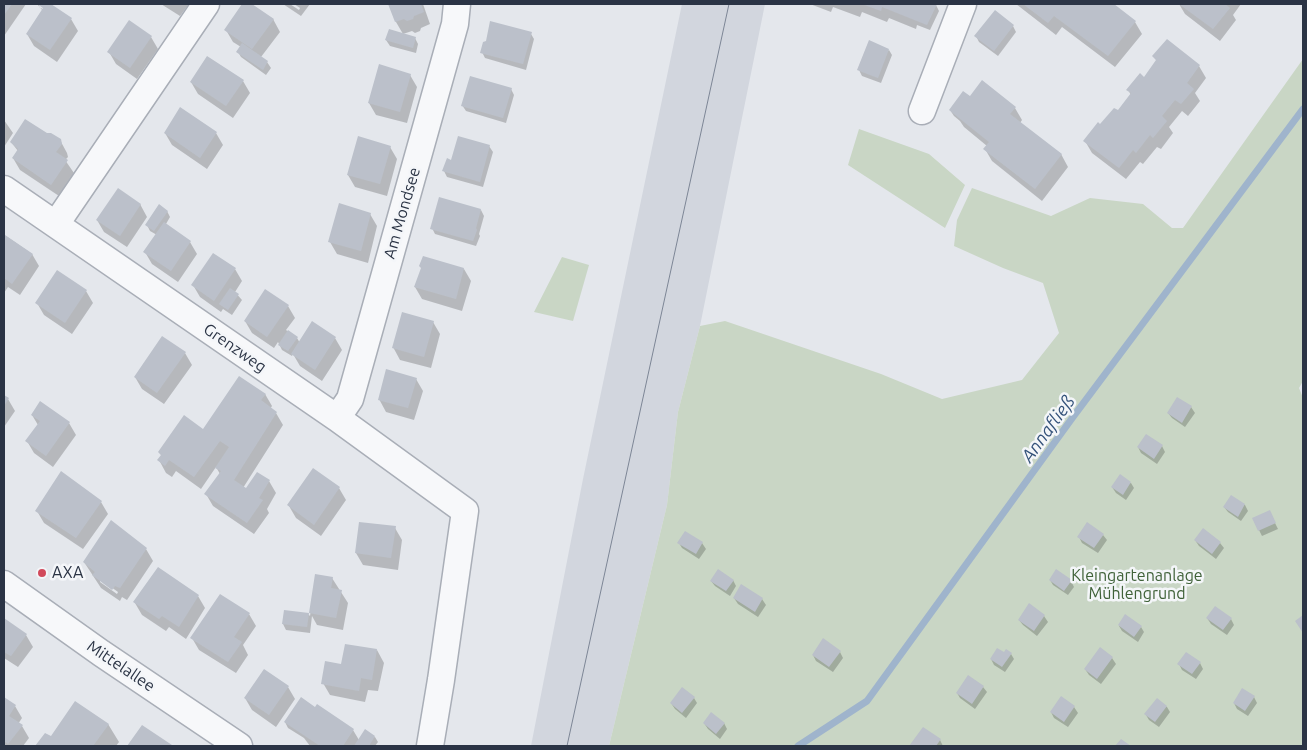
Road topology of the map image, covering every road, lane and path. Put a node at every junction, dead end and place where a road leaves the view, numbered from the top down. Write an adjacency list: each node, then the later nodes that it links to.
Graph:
1 (206, 4): 6 (street)
2 (457, 4): 7 (street, Am Mondsee)
3 (963, 4): 4 (street)
4 (922, 111)
5 (4, 189): 6 (street, Grenzweg)
6 (56, 224): 7 (street, Grenzweg)
7 (336, 418): 10 (street, Grenzweg)
8 (4, 584): 9 (street, Mittelallee)
9 (239, 746)
10 (430, 746)

